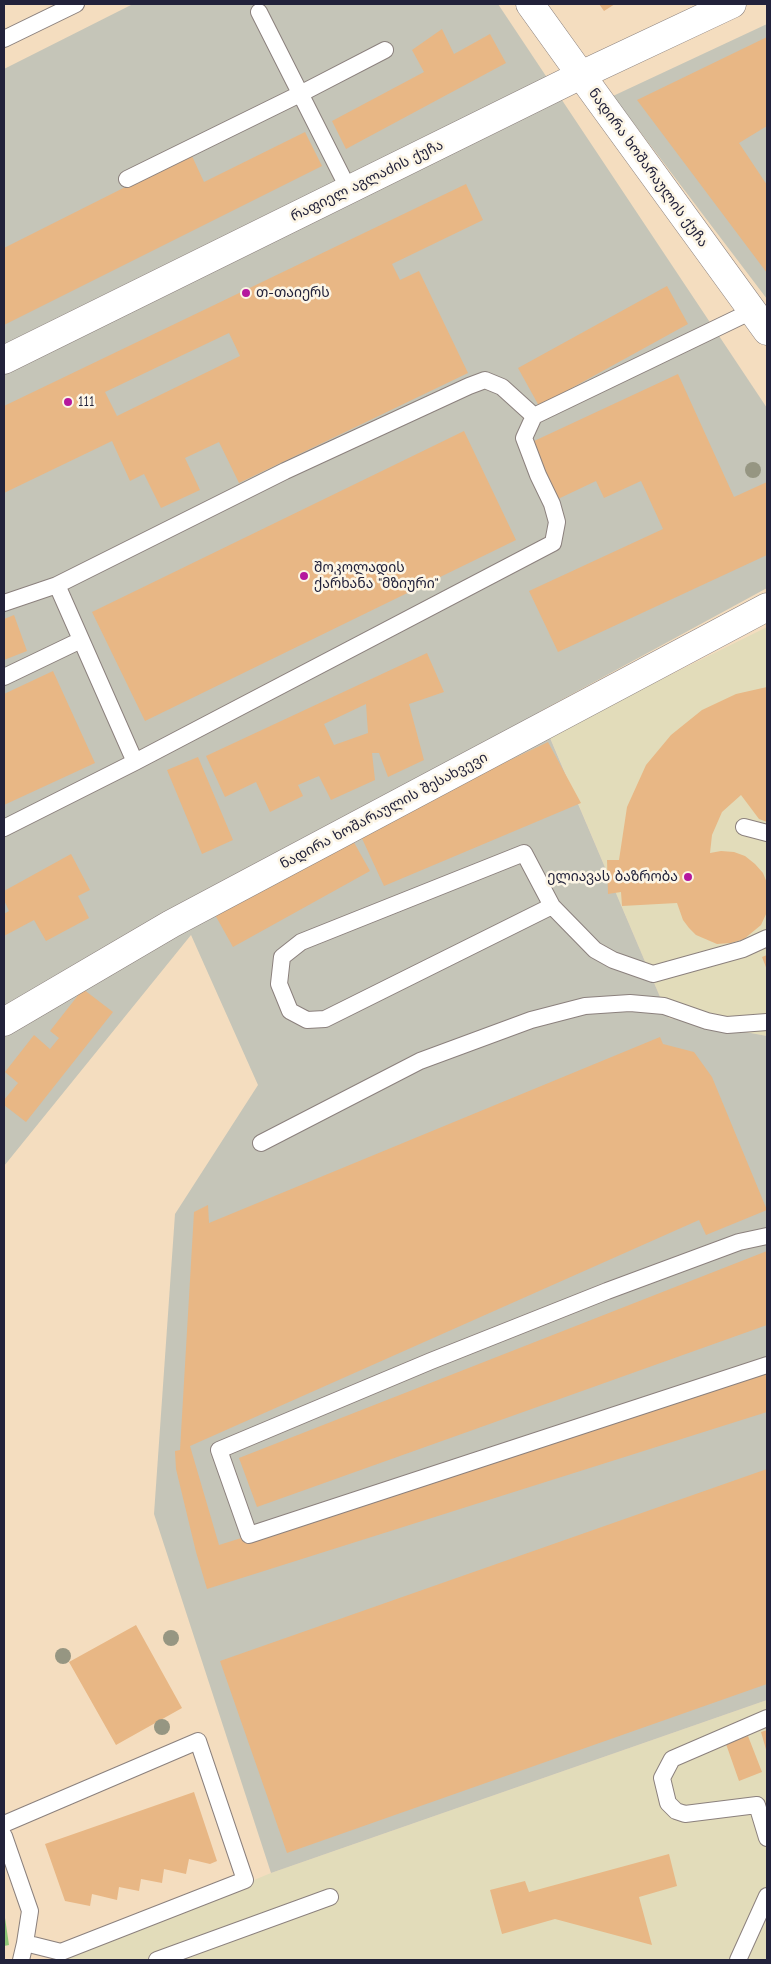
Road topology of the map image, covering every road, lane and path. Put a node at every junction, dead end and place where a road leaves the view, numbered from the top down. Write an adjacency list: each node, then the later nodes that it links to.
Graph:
1 (76, 4): 5 (lane)
2 (530, 4): 7 (street, ნადირა ხოშარაულის ქუჩა)
3 (732, 4): 7 (street, რაფიელ აგლაძის ქუჩა)
4 (259, 12): 8 (lane)
5 (4, 39)
6 (385, 50): 8 (lane)
7 (581, 75): 10 (street, რაფიელ აგლაძის ქუჩა); 11 (street, ნადირა ხოშარაულის ქუჩა)
8 (300, 94): 9 (lane); 10 (lane)
9 (127, 179)
10 (349, 190): 12 (street, რაფიელ აგლაძის ქუჩა)
11 (760, 321): 13 (lane)
12 (4, 360)
13 (534, 416): 14 (lane); 19 (lane)
14 (57, 585): 15 (lane); 17 (lane)
15 (4, 603)
16 (767, 607): 25 (street, ნადირა ხოშარაულის შესახვევი)
17 (81, 640): 18 (lane); 19 (lane)
18 (4, 677)
19 (134, 762): 21 (lane)
20 (744, 827): 22 (lane)
21 (4, 828)
22 (767, 834)
23 (552, 906): 23 (lane); 24 (lane)
24 (767, 938)
25 (4, 1022)
26 (767, 1022): 27 (lane)
27 (261, 1143)
28 (767, 1236): 29 (lane)
29 (767, 1365)
30 (767, 1718): 31 (lane)
31 (762, 1804): 34 (lane)
32 (4, 1824): 38 (lane)
33 (4, 1836): 35 (lane)
34 (767, 1838)
35 (7, 1854): 38 (lane)
36 (767, 1896): 41 (lane)
37 (330, 1897): 40 (lane)
38 (25, 1943): 39 (lane)
39 (21, 1960)
40 (157, 1960)
41 (738, 1960)

